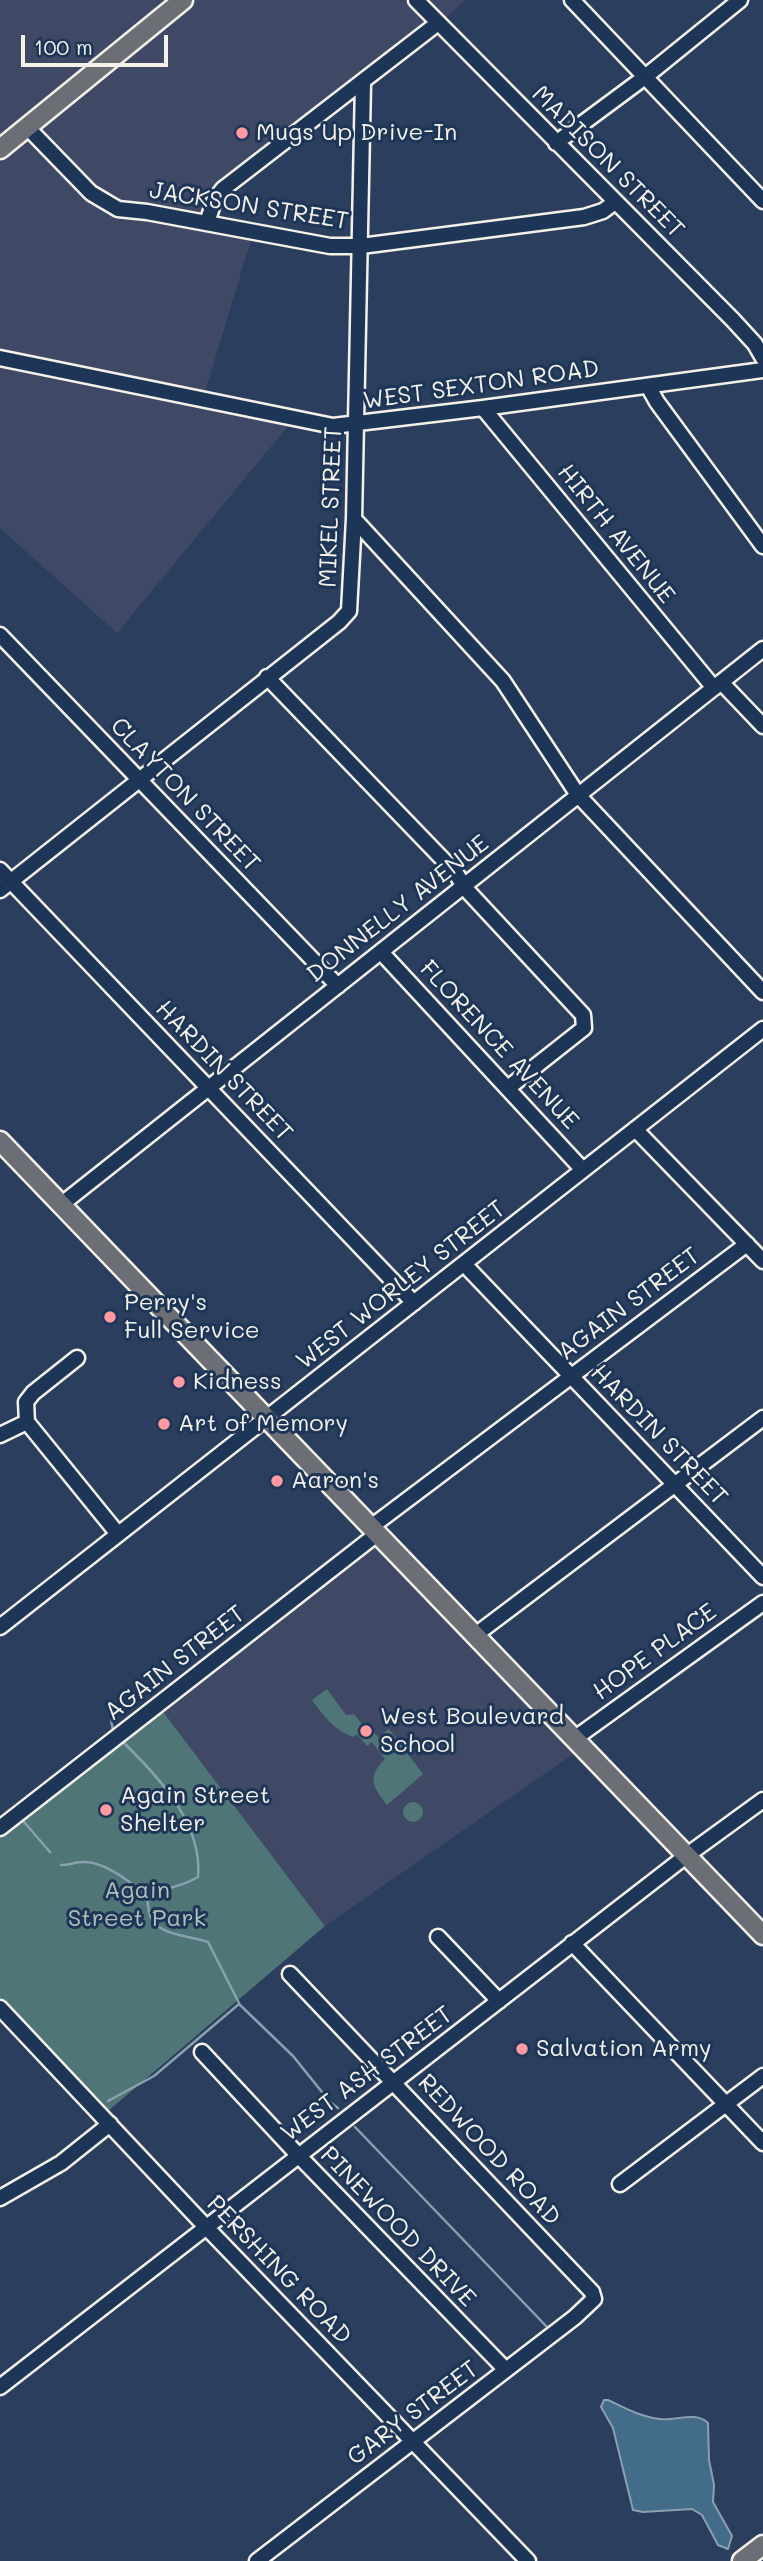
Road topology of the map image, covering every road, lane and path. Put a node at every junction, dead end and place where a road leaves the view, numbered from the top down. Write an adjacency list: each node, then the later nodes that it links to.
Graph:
1 (183, 0): 8 (main road)
2 (416, 0): 5 (street, MADISON STREET)
3 (572, 0): 6 (street)
4 (740, 0): 6 (street)
5 (438, 23): 7 (street); 9 (street, MADISON STREET)
6 (645, 77): 9 (street); 11 (street)
7 (363, 82): 13 (street); 14 (street, MIKEL STREET)
8 (27, 127): 10 (main road); 13 (street, JACKSON STREET)
9 (556, 143): 12 (street, MADISON STREET)
10 (0, 149)
11 (763, 201)
12 (615, 202): 14 (street, JACKSON STREET); 16 (street, MADISON STREET)
13 (207, 223): 14 (street, JACKSON STREET)
14 (361, 247): 20 (street, MIKEL STREET)
15 (0, 358): 20 (street, WEST SEXTON ROAD)
16 (763, 358)
17 (763, 370): 18 (street, WEST SEXTON ROAD)
18 (649, 386): 19 (street, WEST SEXTON ROAD); 22 (street)
19 (483, 408): 20 (street, WEST SEXTON ROAD); 26 (street, HIRTH AVENUE)
20 (356, 425): 21 (street, MIKEL STREET)
21 (354, 519): 25 (street, MIKEL STREET); 29 (street)
22 (763, 546)
23 (0, 635): 28 (street, CLAYTON STREET)
24 (763, 649): 26 (street, DONNELLY AVENUE)
25 (267, 677): 28 (street, MIKEL STREET); 32 (street)
26 (717, 685): 27 (street, HIRTH AVENUE); 29 (street, DONNELLY AVENUE)
27 (763, 726)
28 (140, 780): 31 (street, MIKEL STREET); 34 (street, CLAYTON STREET)
29 (578, 795): 32 (street, DONNELLY AVENUE); 35 (street)
30 (0, 870): 31 (street, HARDIN STREET)
31 (6, 886): 37 (street, HARDIN STREET)
32 (464, 887): 33 (street, DONNELLY AVENUE); 38 (street)
33 (381, 952): 34 (street, DONNELLY AVENUE); 38 (street, FLORENCE AVENUE)
34 (338, 986): 37 (street, DONNELLY AVENUE)
35 (763, 992)
36 (763, 1029): 39 (street, WEST WORLEY STREET)
37 (209, 1087): 42 (street, DONNELLY AVENUE); 46 (street, HARDIN STREET)
38 (508, 1088): 41 (street, FLORENCE AVENUE)
39 (635, 1129): 41 (street, WEST WORLEY STREET); 43 (street)
40 (0, 1141): 42 (main road)
41 (583, 1170): 45 (street, WEST WORLEY STREET)
42 (62, 1205): 50 (main road)
43 (747, 1244): 44 (street); 48 (street, AGAIN STREET)
44 (763, 1261)
45 (464, 1264): 46 (street, WEST WORLEY STREET); 48 (street, HARDIN STREET)
46 (414, 1303): 50 (street, WEST WORLEY STREET)
47 (77, 1358): 51 (street)
48 (571, 1377): 53 (street, HARDIN STREET); 54 (street, AGAIN STREET)
49 (763, 1418): 53 (street)
50 (267, 1419): 54 (main road); 55 (street, WEST WORLEY STREET)
51 (27, 1422): 52 (street); 55 (street)
52 (0, 1435)
53 (674, 1484): 56 (street, HARDIN STREET); 59 (street)
54 (374, 1530): 59 (main road); 62 (street, AGAIN STREET)
55 (118, 1534): 58 (street, WEST WORLEY STREET)
56 (763, 1577)
57 (763, 1603): 60 (street, HOPE PLACE)
58 (0, 1627)
59 (474, 1636): 60 (main road)
60 (574, 1739): 63 (main road)
61 (763, 1800): 63 (street, WEST ASH STREET)
62 (0, 1828)
63 (686, 1856): 64 (main road); 66 (street, WEST ASH STREET)
64 (763, 1935)
65 (438, 1937): 68 (street)
66 (572, 1943): 68 (street, WEST ASH STREET); 73 (street)
67 (290, 1974): 72 (street, REDWOOD ROAD)
68 (499, 2001): 72 (street, WEST ASH STREET)
69 (0, 2009): 74 (street, PERSHING ROAD)
70 (202, 2052): 76 (street, PINEWOOD DRIVE)
71 (763, 2076): 73 (street)
72 (394, 2083): 76 (street, WEST ASH STREET); 80 (street, REDWOOD ROAD)
73 (726, 2104): 75 (street); 77 (street)
74 (110, 2124): 78 (street); 79 (street, PERSHING ROAD)
75 (763, 2143)
76 (298, 2155): 79 (street, WEST ASH STREET); 81 (street, PINEWOOD DRIVE)
77 (620, 2184)
78 (0, 2198)
79 (207, 2228): 82 (street, WEST ASH STREET); 83 (street, PERSHING ROAD)
80 (594, 2299): 81 (street, GARY STREET)
81 (506, 2370): 83 (street, GARY STREET)
82 (0, 2388)
83 (413, 2441): 85 (street, GARY STREET); 86 (street, PERSHING ROAD)
84 (763, 2545): 87 (main road)
85 (257, 2561)
86 (528, 2561)
87 (742, 2561)

